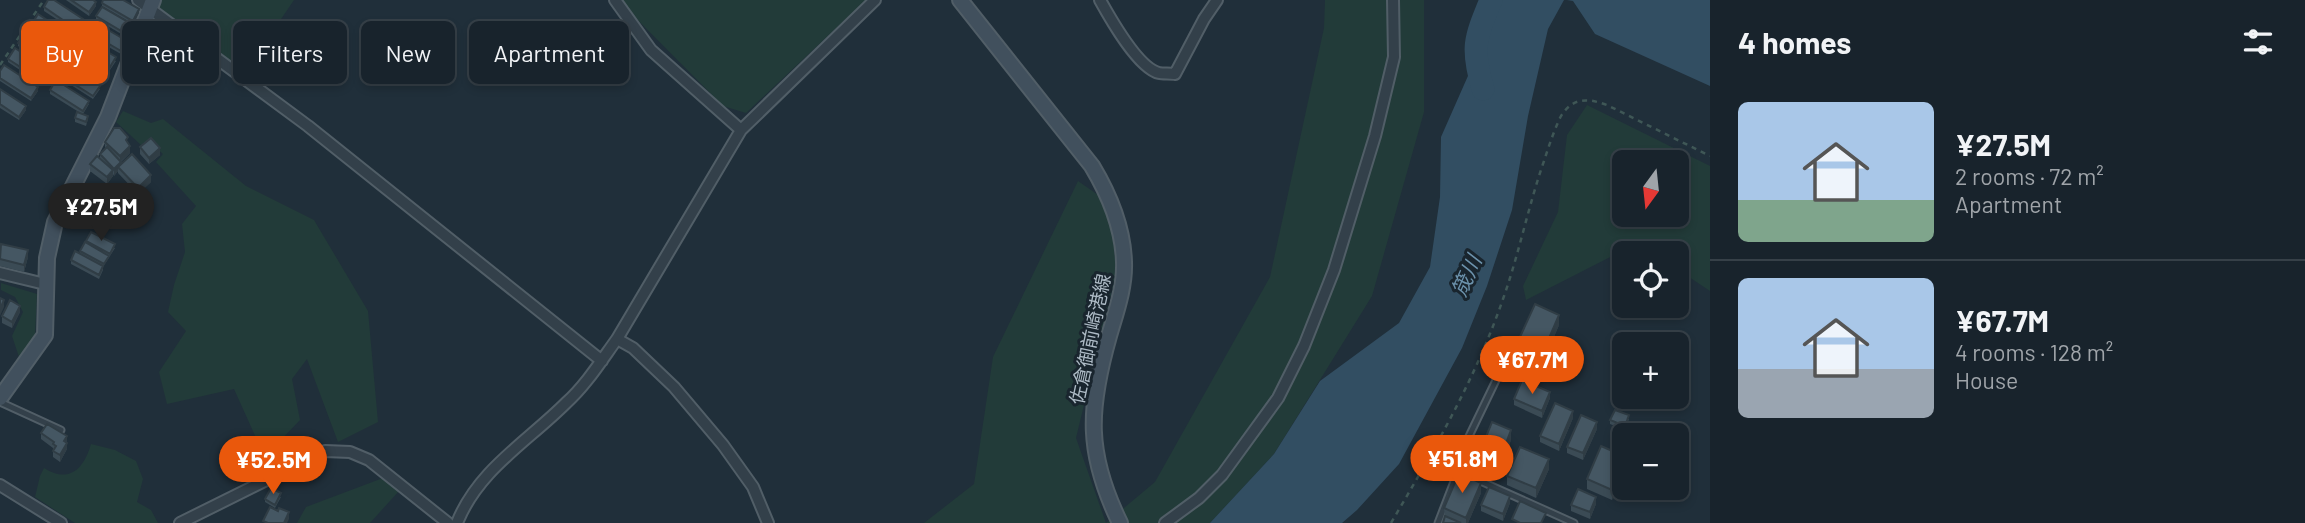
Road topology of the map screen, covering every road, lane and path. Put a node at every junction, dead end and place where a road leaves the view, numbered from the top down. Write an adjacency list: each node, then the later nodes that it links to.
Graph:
1 (44, 0): 9 (path)
2 (615, 0): 10 (street)
3 (875, 0): 10 (street)
4 (960, 0): 27 (main road, 佐倉御前崎港線)
5 (1100, 0): 6 (street)
6 (1217, 0)
7 (1393, 0): 28 (street)
8 (147, 3): 13 (main road); 15 (street)
9 (0, 65)
10 (741, 130): 14 (street)
11 (1710, 156): 29 (path)
12 (0, 274): 13 (street)
13 (45, 284): 17 (main road)
14 (617, 339): 15 (street); 26 (street)
15 (602, 361): 25 (street)
16 (1499, 374): 19 (lane)
17 (0, 400): 18 (lane)
18 (61, 430)
19 (1458, 471): 21 (lane); 30 (lane)
20 (0, 485): 22 (street)
21 (1569, 522)
22 (61, 523)
23 (180, 523): 24 (street)
24 (448, 523)
25 (457, 523)
26 (768, 523)
27 (1120, 523)
28 (1165, 523)
29 (1391, 523)
30 (1438, 523)

